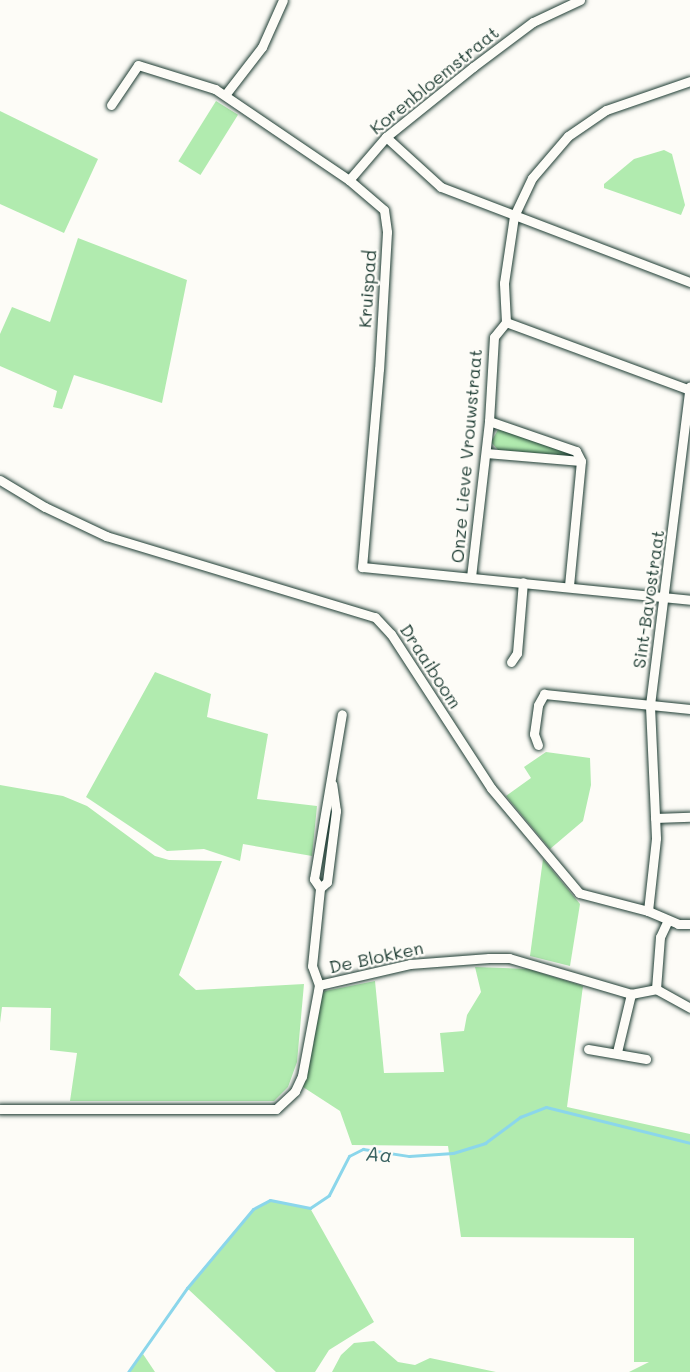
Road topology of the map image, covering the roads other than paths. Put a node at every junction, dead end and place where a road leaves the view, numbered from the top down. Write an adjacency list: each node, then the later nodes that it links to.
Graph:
1 (284, 0): 4 (street)
2 (580, 0): 6 (street, Korenbloemstraat)
3 (690, 81): 8 (street, Onze Lieve Vrouwstraat)
4 (225, 95): 5 (street, Kruispad); 7 (street, Kruispad)
5 (111, 105)
6 (386, 137): 7 (street, Korenbloemstraat); 8 (street)
7 (349, 180): 16 (street, Kruispad)
8 (514, 216): 9 (street); 10 (street, Onze Lieve Vrouwstraat)
9 (690, 282)
10 (506, 322): 11 (street); 12 (street, Onze Lieve Vrouwstraat)
11 (690, 389): 19 (street, Sint-Bavostraat)
12 (489, 421): 13 (street, Onze Lieve Vrouwstraat); 14 (street)
13 (486, 453): 14 (street); 16 (street, Onze Lieve Vrouwstraat)
14 (581, 461): 18 (street)
15 (0, 480): 28 (street, Draaiboom)
16 (471, 577): 17 (street)
17 (523, 582): 18 (street); 21 (street)
18 (569, 586): 19 (street)
19 (664, 597): 20 (street); 22 (street, Sint-Bavostraat)
20 (690, 600)
21 (511, 662)
22 (650, 705): 23 (street); 25 (street); 27 (street, Sint-Bavostraat)
23 (690, 709)
24 (342, 714): 31 (street)
25 (538, 745)
26 (690, 817): 27 (street)
27 (655, 818): 28 (street, Sint-Bavostraat)
28 (648, 911): 29 (street, Draaiboom)
29 (668, 920): 30 (street, Draaiboom); 32 (street)
30 (690, 924)
31 (319, 985): 33 (street, De Blokken); 38 (street, De Blokken)
32 (656, 989): 33 (street); 34 (street)
33 (631, 994): 36 (street)
34 (690, 1008)
35 (588, 1049): 36 (street)
36 (617, 1052): 37 (street)
37 (646, 1059)
38 (0, 1109)

